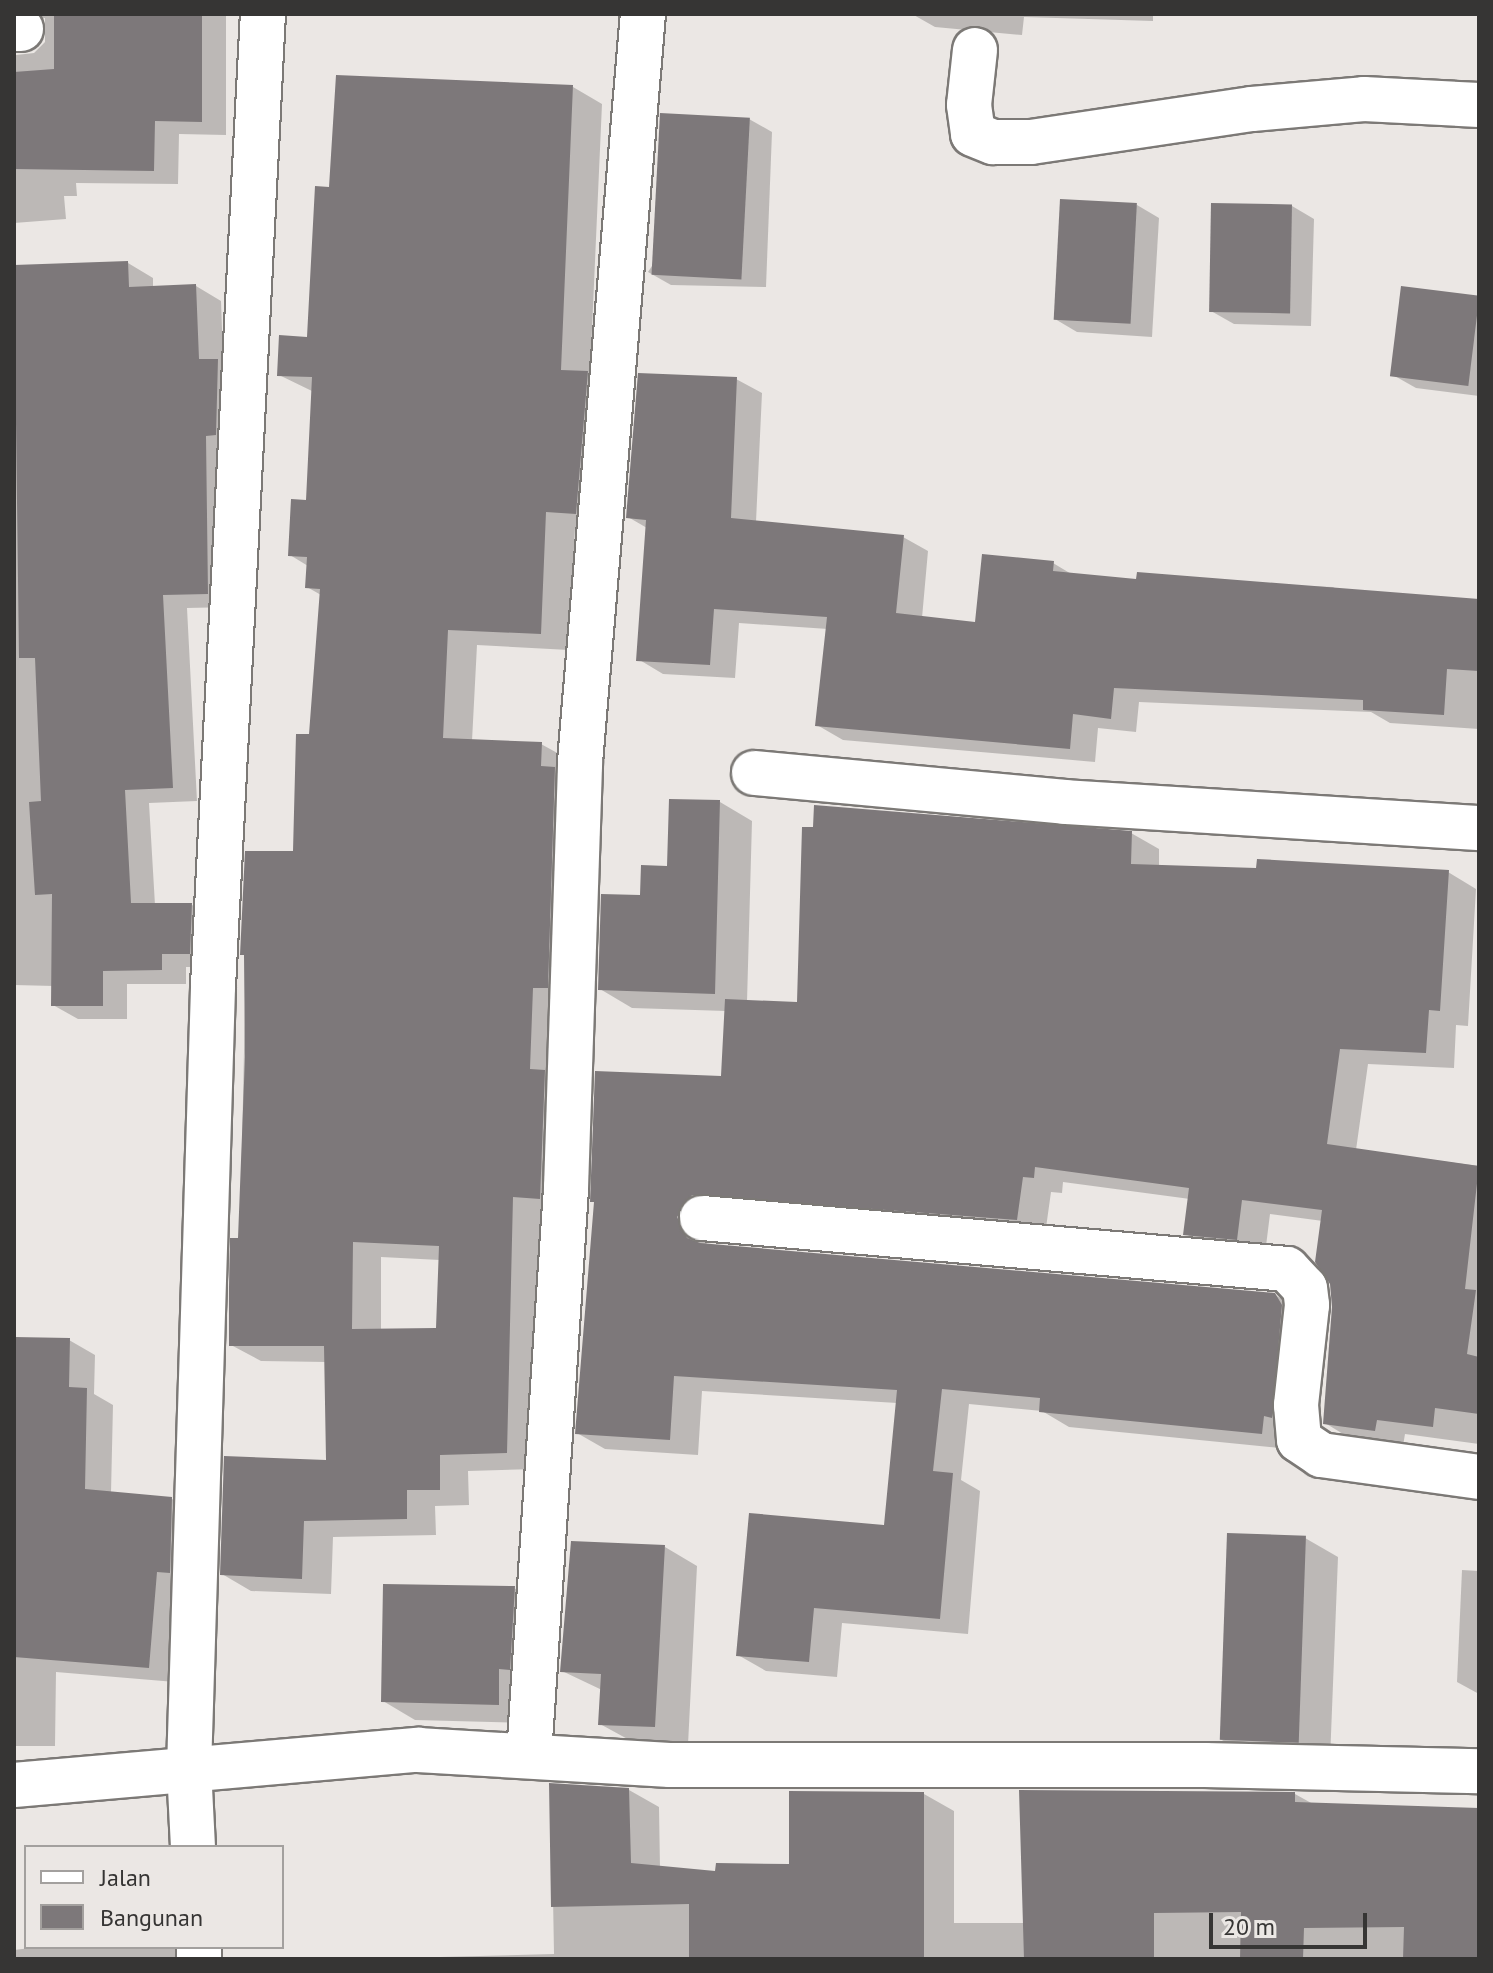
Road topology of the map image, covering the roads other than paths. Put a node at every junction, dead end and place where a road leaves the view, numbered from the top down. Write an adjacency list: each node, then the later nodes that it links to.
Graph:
1 (263, 14): 10 (street)
2 (643, 14): 9 (street)
3 (975, 50): 4 (street)
4 (1479, 105)
5 (754, 773): 6 (street)
6 (1479, 828)
7 (702, 1218): 8 (street)
8 (1479, 1477)
9 (529, 1756): 10 (street); 11 (street)
10 (189, 1769): 12 (street); 13 (street)
11 (1479, 1771)
12 (14, 1785)
13 (193, 1845)

